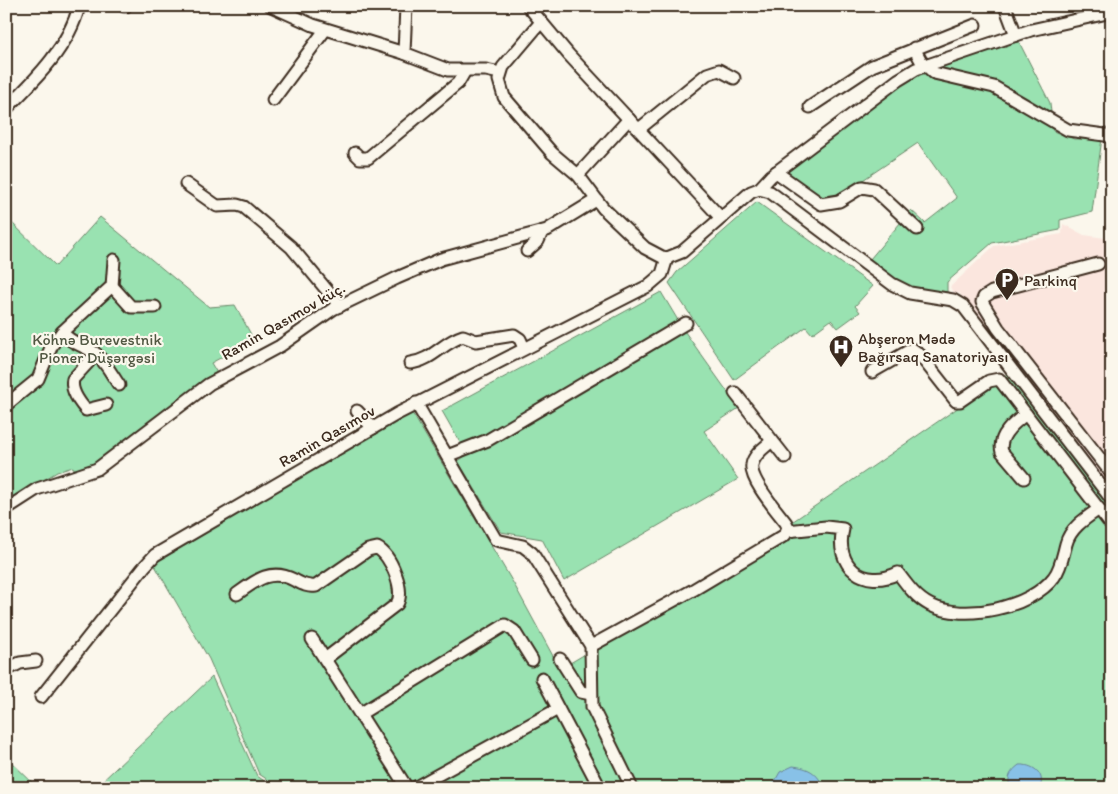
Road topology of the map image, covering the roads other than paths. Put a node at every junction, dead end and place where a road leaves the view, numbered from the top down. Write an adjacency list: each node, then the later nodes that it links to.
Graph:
1 (79, 6): 19 (street)
2 (271, 6): 9 (street)
3 (406, 6): 12 (street)
4 (1005, 6): 10 (street)
5 (529, 7): 7 (street)
6 (1112, 12): 10 (street)
7 (541, 22): 15 (street); 20 (street)
8 (975, 25): 11 (street)
9 (325, 30): 12 (street); 17 (street)
10 (1016, 35): 13 (street)
11 (914, 48): 13 (street); 18 (street)
12 (404, 53): 14 (street)
13 (926, 66): 22 (street); 24 (street)
14 (465, 71): 15 (street); 23 (street)
15 (500, 73): 25 (street)
16 (734, 78): 21 (street)
17 (273, 100)
18 (810, 107)
19 (6, 109)
20 (629, 119): 21 (street); 25 (street)
21 (639, 129): 29 (street)
22 (1112, 136)
23 (355, 153)
24 (776, 172): 27 (street); 30 (street)
25 (578, 175): 28 (street)
26 (186, 184): 37 (street)
27 (759, 189): 29 (street); 58 (street)
28 (596, 200): 31 (street, Ramin Qasımov küç.); 33 (street)
29 (721, 218): 33 (street)
30 (917, 229)
31 (542, 232): 32 (street); 37 (street, Ramin Qasımov küç.)
32 (526, 251)
33 (667, 258): 41 (street, Ramin Qasımov)
34 (114, 260): 36 (street)
35 (1098, 264): 56 (street)
36 (112, 286): 38 (street); 40 (street)
37 (340, 306): 59 (street, Ramin Qasımov küç.)
38 (155, 307)
39 (686, 323): 54 (street)
40 (62, 332): 42 (street); 48 (street)
41 (524, 348): 43 (street); 47 (street, Ramin Qasımov)
42 (96, 354): 45 (street); 49 (street)
43 (410, 363)
44 (872, 372): 51 (street)
45 (119, 385)
46 (735, 394): 53 (street)
47 (416, 403): 52 (street, Ramin Qasımov); 54 (street)
48 (6, 405)
49 (106, 405)
50 (357, 410): 52 (street)
51 (1026, 414): 57 (street); 60 (street)
52 (373, 428): 73 (street, Ramin Qasımov)
53 (772, 441): 55 (street); 62 (street)
54 (447, 456): 65 (street)
55 (785, 457)
56 (1112, 474)
57 (1024, 478)
58 (1112, 500)
59 (6, 509)
60 (1099, 509): 61 (street); 62 (street)
61 (1112, 526)
62 (787, 532): 65 (street)
63 (237, 594): 66 (street)
64 (312, 639): 66 (street)
65 (591, 646): 72 (street)
66 (325, 659): 75 (street)
67 (560, 659): 72 (street)
68 (532, 660): 75 (street)
69 (36, 661): 70 (street)
70 (6, 670)
71 (542, 678): 74 (street)
72 (591, 694): 79 (street)
73 (42, 696)
74 (558, 709): 77 (street); 78 (street)
75 (360, 714): 76 (street)
76 (407, 788)
77 (414, 788)
78 (600, 788)
79 (632, 788)

